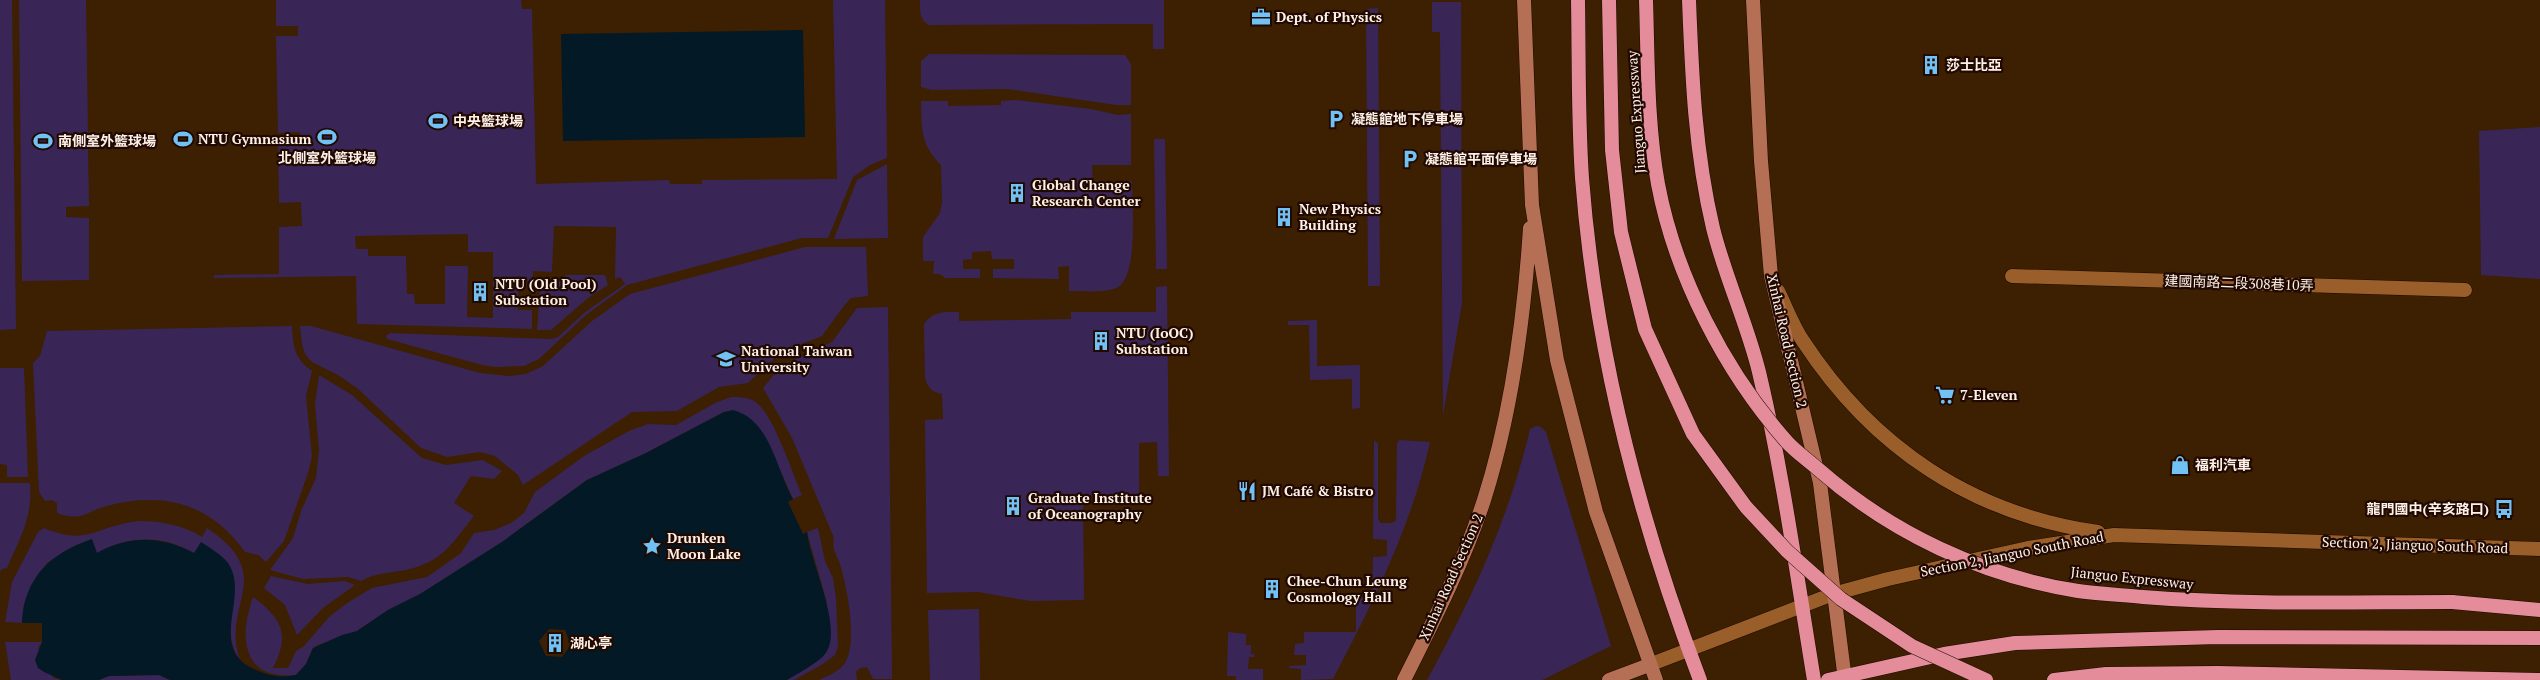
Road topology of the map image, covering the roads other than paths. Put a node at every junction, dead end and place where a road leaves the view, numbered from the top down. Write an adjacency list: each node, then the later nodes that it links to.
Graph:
1 (1524, 0): 7 (main road, Xinhai Road Section 2)
2 (1578, 0): 17 (highway)
3 (1609, 0): 26 (highway, Jianguo Expressway, bridge)
4 (1646, 0): 15 (highway, Jianguo Expressway, bridge)
5 (1689, 0): 14 (highway)
6 (1753, 0): 8 (main road, Xinhai Road Section 2)
7 (1532, 205): 18 (main road, Xinhai Road Section 2); 20 (main road, Xinhai Road Section 2)
8 (1771, 276): 11 (street); 13 (main road, Xinhai Road Section 2)
9 (2012, 276): 10 (street, 建國南路二段308巷10弄)
10 (2466, 290)
11 (2114, 535): 12 (street, Section 2, Jianguo South Road); 13 (street, Section 2, Jianguo South Road)
12 (2540, 549)
13 (1833, 594): 14 (street, Section 2, Jianguo South Road); 19 (main road, Xinhai Road Section 2)
14 (1802, 607): 17 (street, Section 2, Jianguo South Road); 24 (highway)
15 (2540, 610)
16 (2540, 638): 19 (highway)
17 (1689, 650): 18 (street, Section 2, Jianguo South Road); 23 (highway)
18 (1649, 665): 21 (main road); 22 (main road, Xinhai Road Section 2)
19 (1845, 678): 25 (highway)
20 (1404, 680)
21 (1609, 680)
22 (1656, 680)
23 (1700, 680)
24 (1814, 680)
25 (1828, 680)
26 (1986, 680)
27 (2054, 680): 28 (highway)
28 (2539, 680)

